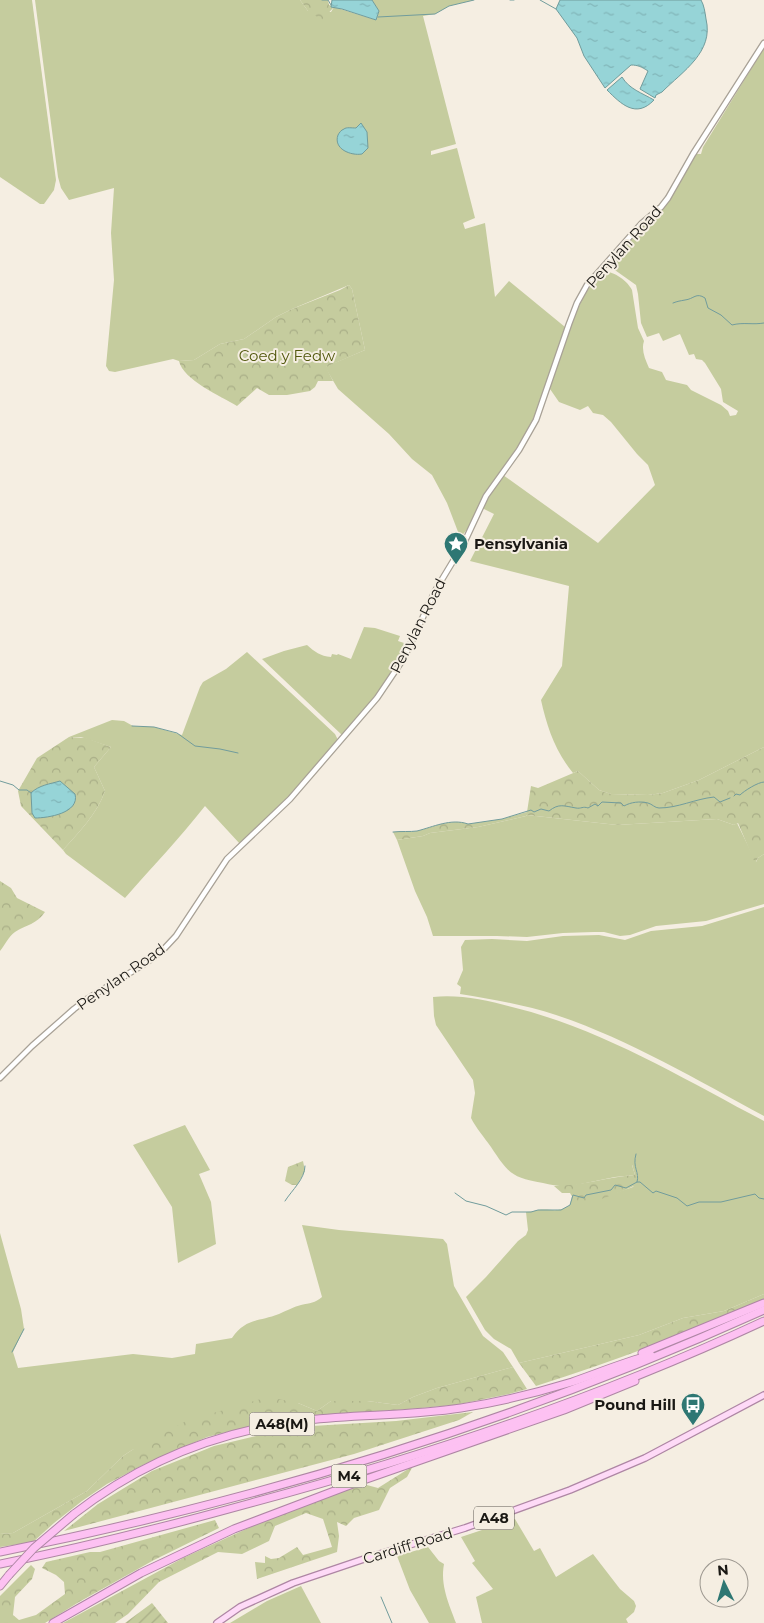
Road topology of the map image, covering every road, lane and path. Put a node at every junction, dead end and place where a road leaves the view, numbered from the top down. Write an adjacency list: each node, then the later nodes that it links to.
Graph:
1 (764, 43): 2 (street, Penylan Road)
2 (0, 1078)
3 (764, 1303): 9 (highway, A48(M))
4 (764, 1310): 6 (highway, M4)
5 (764, 1321): 7 (highway, M4)
6 (678, 1348): 9 (highway, A48(M)); 12 (highway, M4)
7 (682, 1358): 10 (highway, M4); 11 (highway)
8 (764, 1395): 16 (main road, Cardiff Road / A48)
9 (509, 1398): 14 (highway, A48(M), bridge)
10 (434, 1448): 11 (highway); 13 (highway, M4)
11 (276, 1512): 15 (highway)
12 (0, 1552)
13 (0, 1564)
14 (0, 1586)
15 (52, 1623)
16 (217, 1623)

